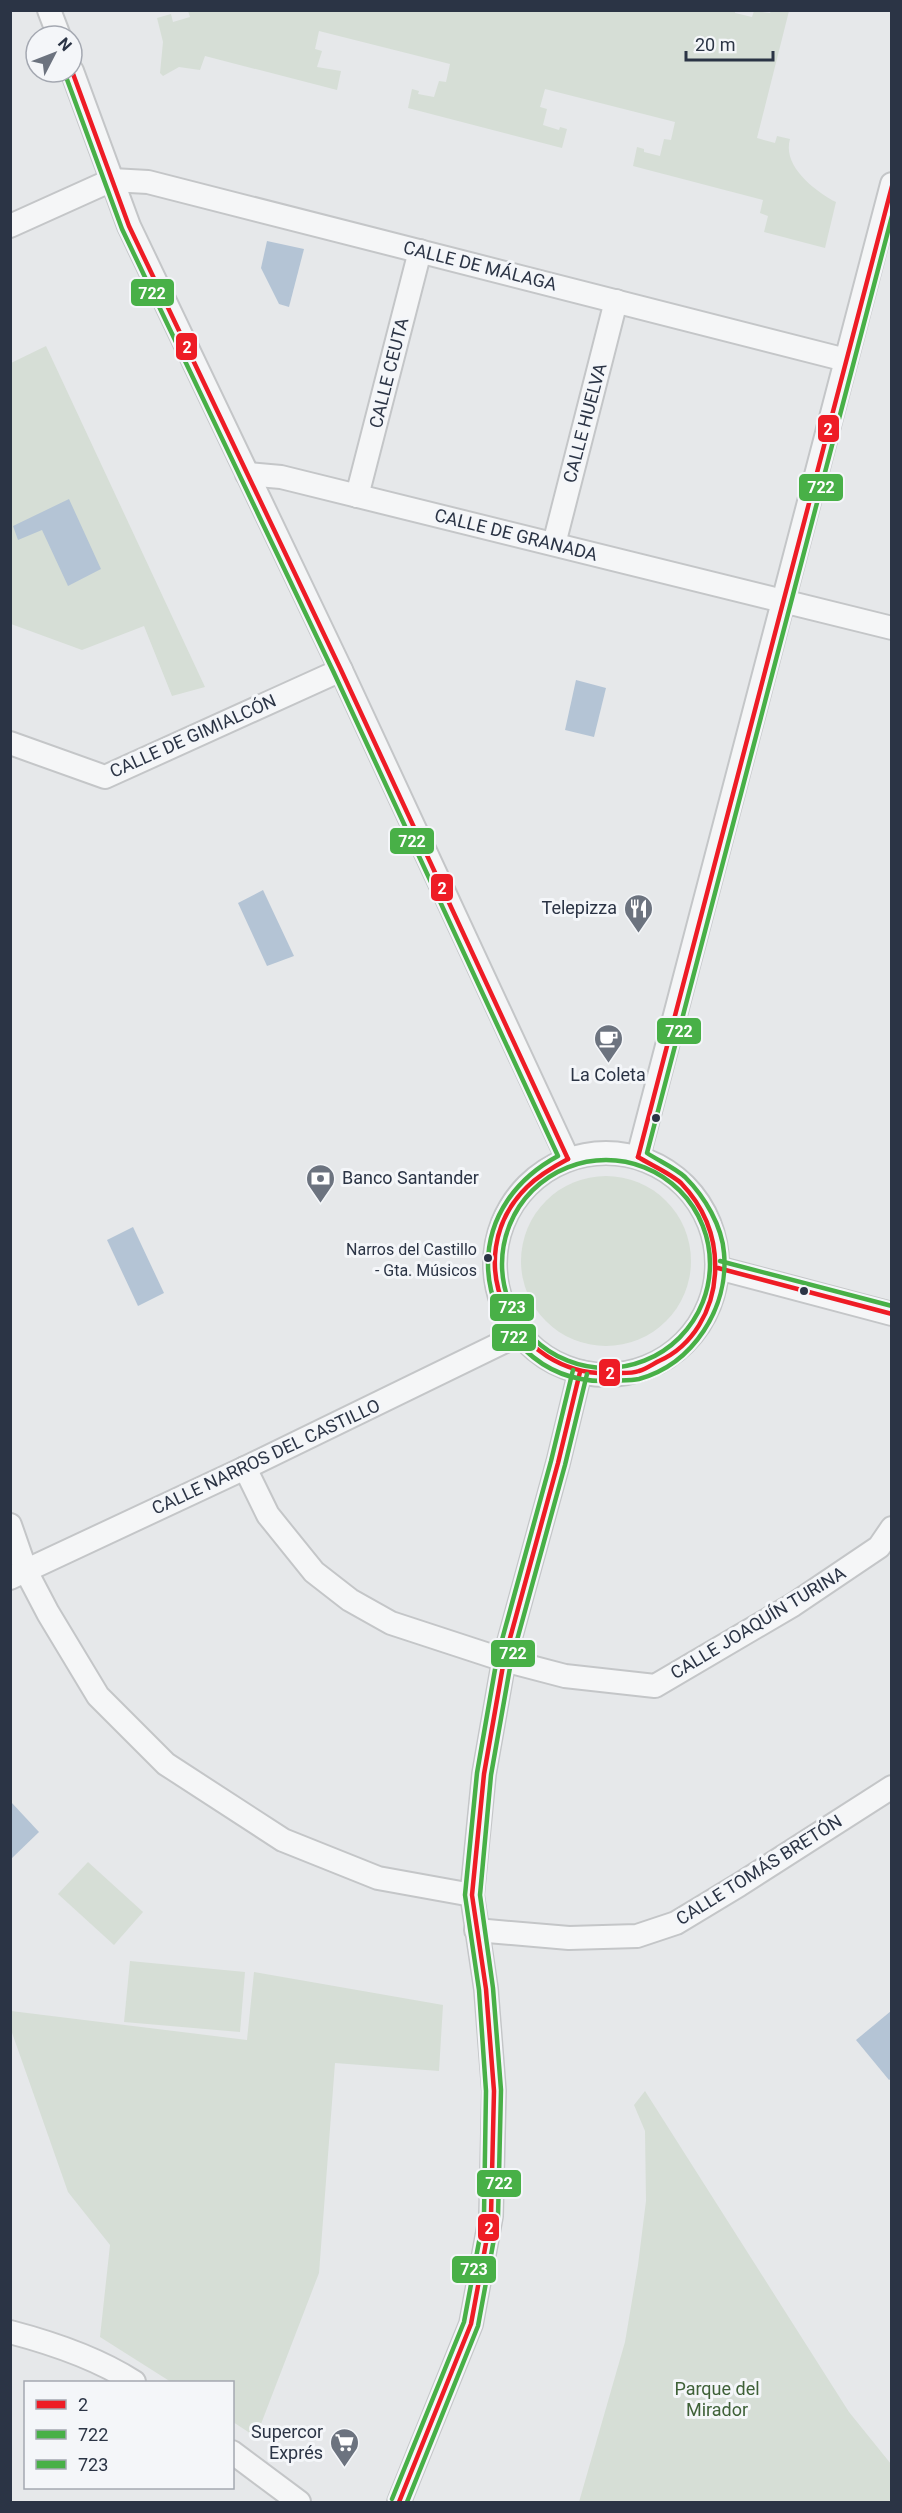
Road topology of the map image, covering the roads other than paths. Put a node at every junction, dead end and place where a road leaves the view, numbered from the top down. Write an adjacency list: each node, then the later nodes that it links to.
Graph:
1 (77, 84): 2 (street)
2 (112, 180): 4 (street); 5 (street, CALLE DE MÁLAGA); 8 (street)
3 (891, 184): 7 (street)
4 (10, 226)
5 (420, 251): 6 (street, CALLE DE MÁLAGA); 9 (street, CALLE CEUTA)
6 (616, 302): 7 (street, CALLE DE MÁLAGA); 10 (street, CALLE HUELVA)
7 (846, 360): 11 (street)
8 (247, 474): 9 (street, CALLE DE GRANADA); 13 (street)
9 (357, 496): 10 (street, CALLE DE GRANADA)
10 (554, 544): 11 (street, CALLE DE GRANADA)
11 (784, 601): 12 (street, CALLE DE GRANADA); 15 (street)
12 (891, 628)
13 (341, 670): 14 (street, CALLE DE GIMIALCÓN); 16 (street)
14 (10, 743)
15 (638, 1157): 16 (street); 17 (street)
16 (568, 1159): 19 (street)
17 (718, 1269): 18 (street); 20 (street)
18 (891, 1314)
19 (520, 1334): 20 (street); 21 (street, CALLE NARROS DEL CASTILLO)
20 (580, 1372): 25 (street)
21 (245, 1468): 24 (street, CALLE NARROS DEL CASTILLO); 25 (street, CALLE JOAQUÍN TURINA)
22 (10, 1525): 24 (street)
23 (891, 1528): 25 (street, CALLE JOAQUÍN TURINA)
24 (19, 1574): 27 (street)
25 (504, 1660): 27 (street)
26 (891, 1787): 28 (street, CALLE TOMÁS BRETÓN)
27 (472, 1895): 28 (street)
28 (476, 1930): 33 (street)
29 (10, 2332): 30 (street)
30 (132, 2381)
31 (234, 2453): 32 (street)
32 (299, 2502)
33 (399, 2502)

